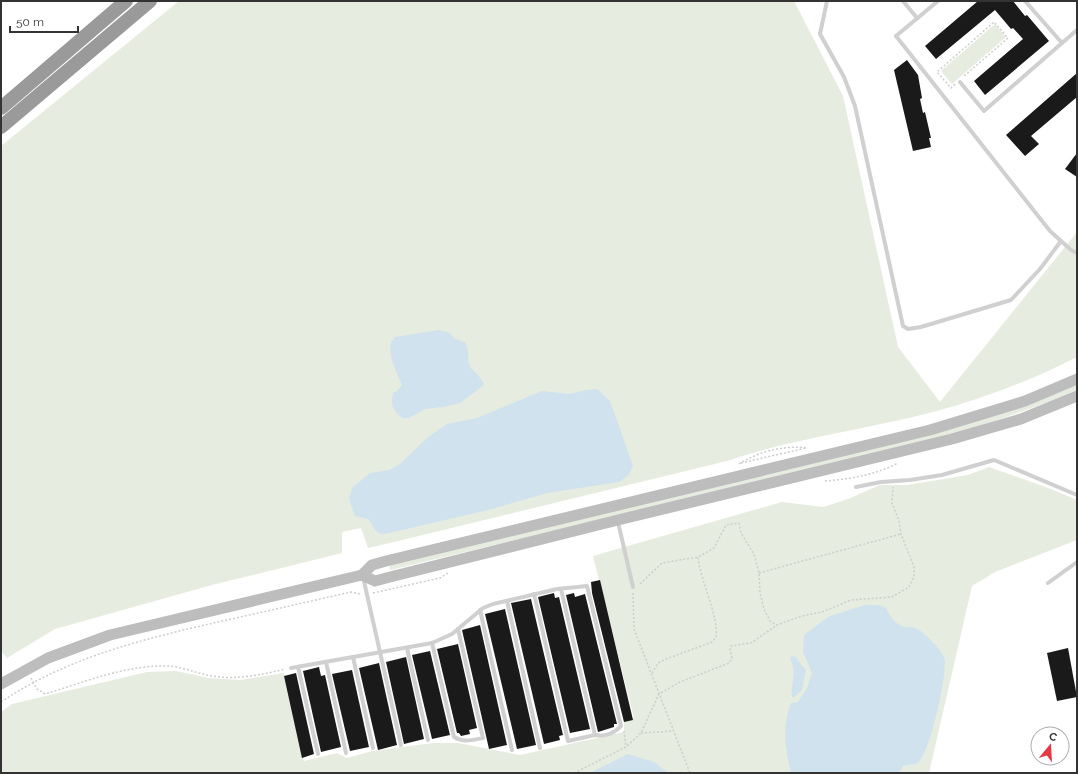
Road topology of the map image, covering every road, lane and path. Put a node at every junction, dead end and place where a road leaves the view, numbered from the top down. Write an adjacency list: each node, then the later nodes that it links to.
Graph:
1 (126, 1): 11 (highway)
2 (150, 1): 12 (highway)
3 (827, 1): 13 (lane)
4 (903, 1): 7 (lane)
5 (938, 1): 7 (lane)
6 (1025, 1): 9 (lane)
7 (918, 18): 13 (lane)
8 (1077, 30): 9 (lane)
9 (1062, 43): 10 (lane)
10 (959, 82): 10 (path)
11 (1, 108)
12 (1, 127)
13 (1061, 241): 14 (lane)
14 (1077, 253)
15 (1077, 379): 26 (street)
16 (1077, 396): 21 (street)
17 (808, 448): 17 (path)
18 (894, 481): 19 (lane); 20 (lane); 22 (path)
19 (856, 487)
20 (1077, 495)
21 (618, 520): 26 (street); 28 (lane)
22 (901, 534): 25 (path); 33 (path)
23 (698, 557): 25 (path); 28 (path); 43 (path)
24 (1077, 562): 27 (lane)
25 (759, 573): 33 (path)
26 (362, 575): 37 (lane); 42 (street)
27 (1048, 583)
28 (633, 587): 43 (path)
29 (561, 589): 30 (lane); 46 (lane); 49 (lane)
30 (534, 594): 31 (lane); 49 (lane)
31 (507, 601): 32 (lane); 54 (lane)
32 (480, 610): 34 (lane); 55 (lane)
33 (777, 625): 45 (path)
34 (458, 629): 35 (lane); 35 (lane)
35 (432, 644): 36 (lane)
36 (407, 648): 37 (lane); 50 (lane)
37 (380, 653): 38 (lane); 51 (lane)
38 (353, 657): 39 (lane); 53 (lane)
39 (326, 662): 40 (lane); 56 (lane)
40 (298, 666): 41 (lane); 57 (lane)
41 (291, 668): 42 (path)
42 (27, 669): 44 (street)
43 (652, 673): 45 (path)
44 (1, 684)
45 (659, 694): 47 (path); 48 (path)
46 (621, 726): 49 (lane); 52 (path)
47 (673, 731): 48 (path); 59 (path)
48 (641, 733): 52 (path)
49 (595, 735)
50 (428, 740)
51 (401, 745)
52 (626, 747): 58 (path)
53 (373, 748)
54 (540, 748)
55 (512, 750)
56 (346, 753)
57 (318, 754)
58 (574, 773)
59 (690, 773)

